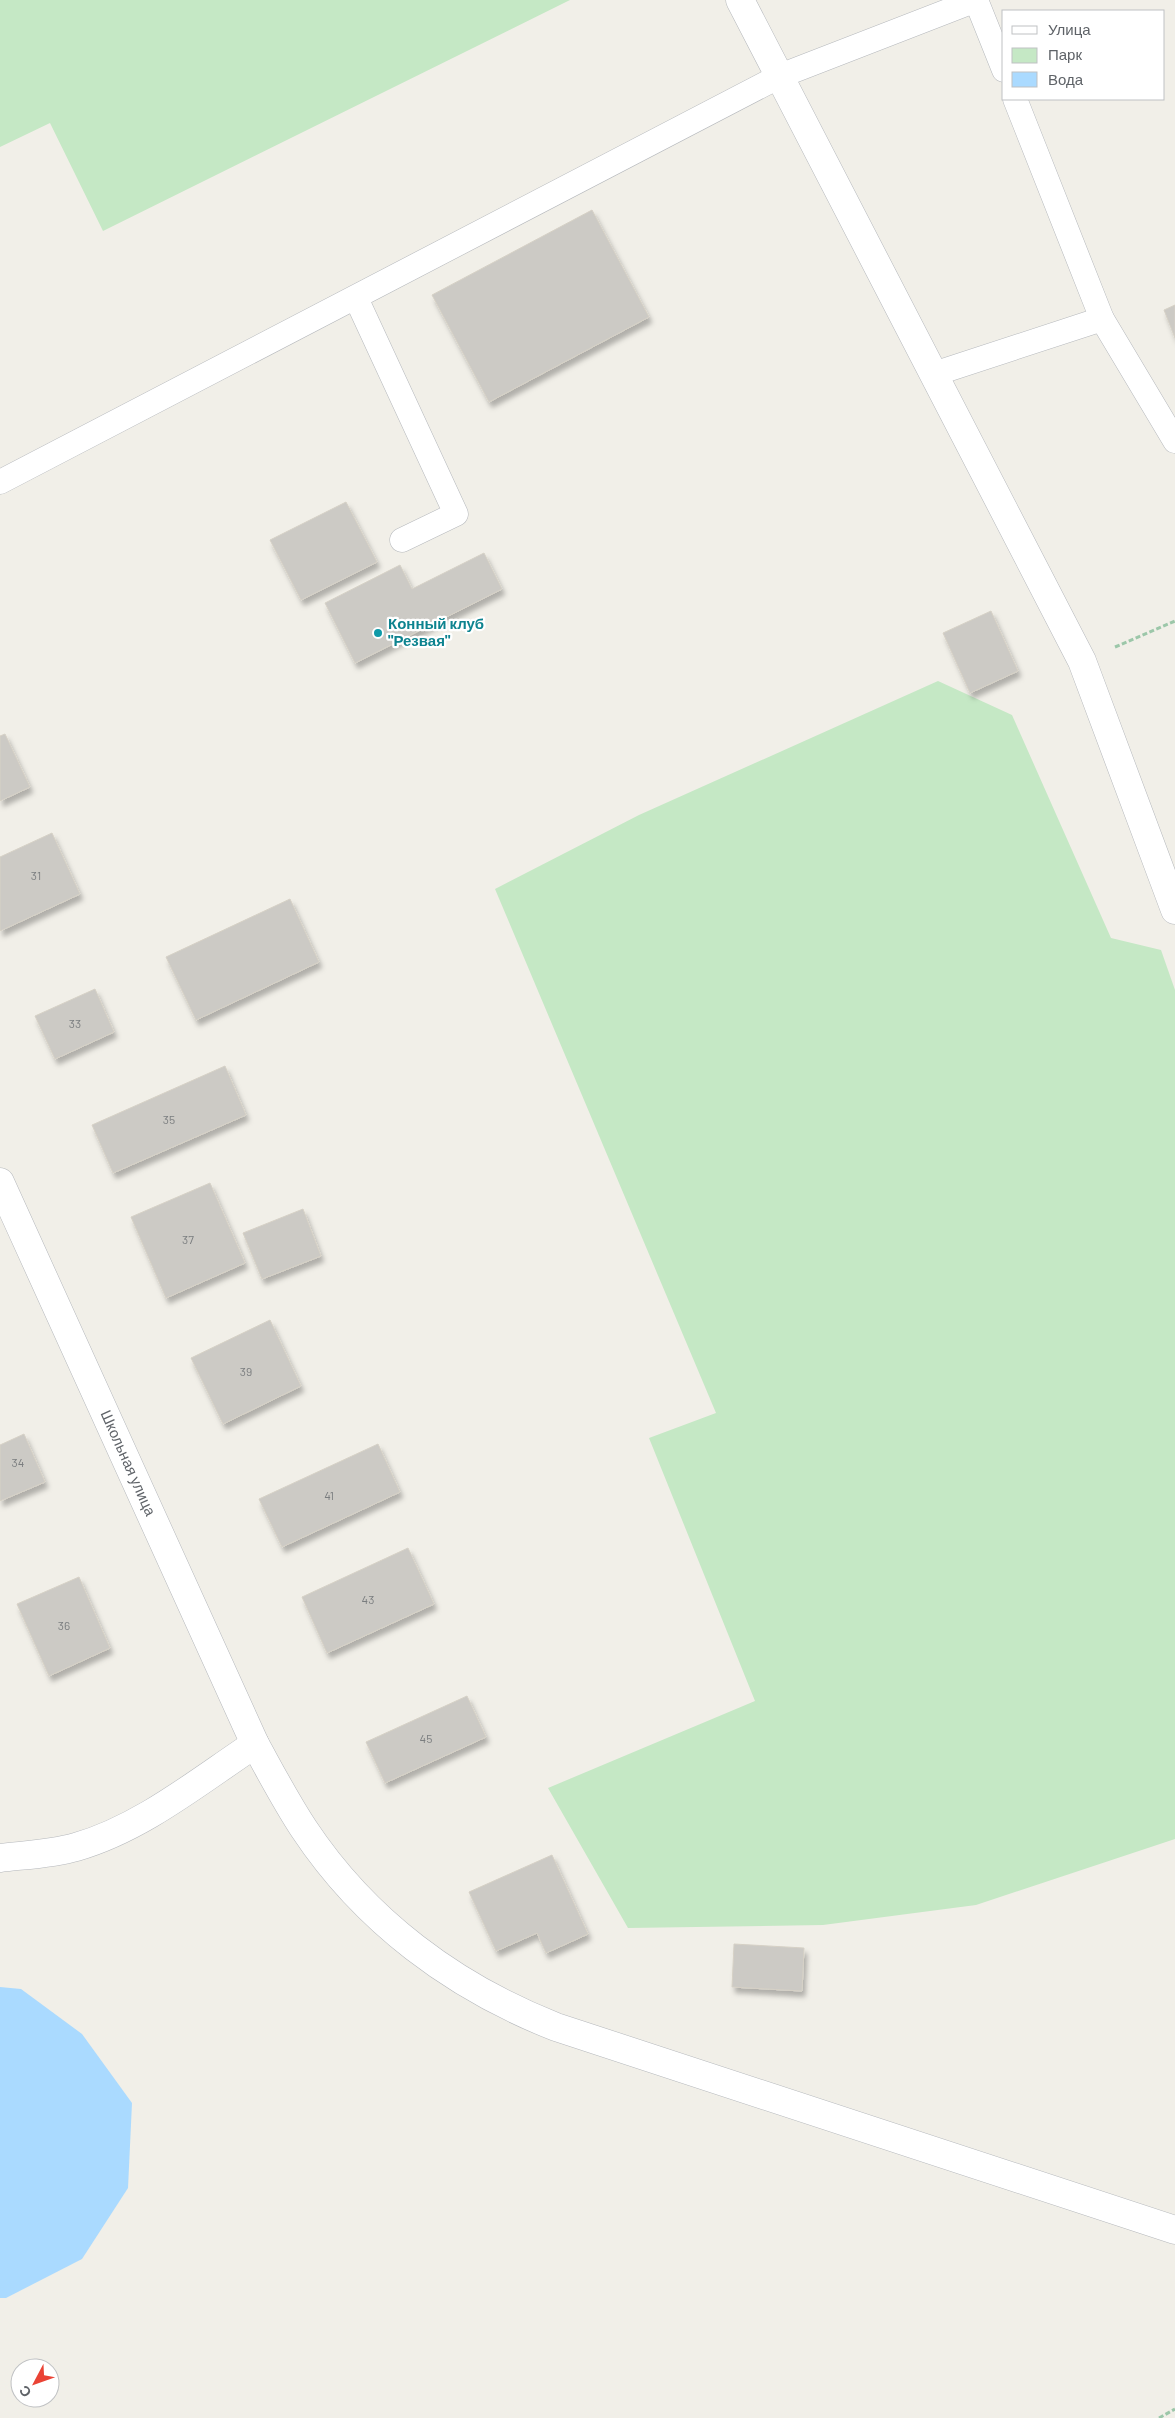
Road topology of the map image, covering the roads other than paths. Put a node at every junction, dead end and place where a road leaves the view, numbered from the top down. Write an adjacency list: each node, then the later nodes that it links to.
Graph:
1 (740, 0): 3 (street)
2 (1002, 65): 3 (lane)
3 (780, 76): 5 (lane); 7 (street)
4 (1015, 100): 6 (lane)
5 (356, 298): 9 (lane); 10 (lane)
6 (1102, 319): 7 (lane); 8 (lane)
7 (934, 374): 11 (street)
8 (1175, 441)
9 (0, 482)
10 (402, 540)
11 (1175, 910)
12 (0, 1182): 13 (street, Школьная улица)
13 (255, 1744): 14 (street); 15 (street, Школьная улица)
14 (0, 1858)
15 (1175, 2230)

